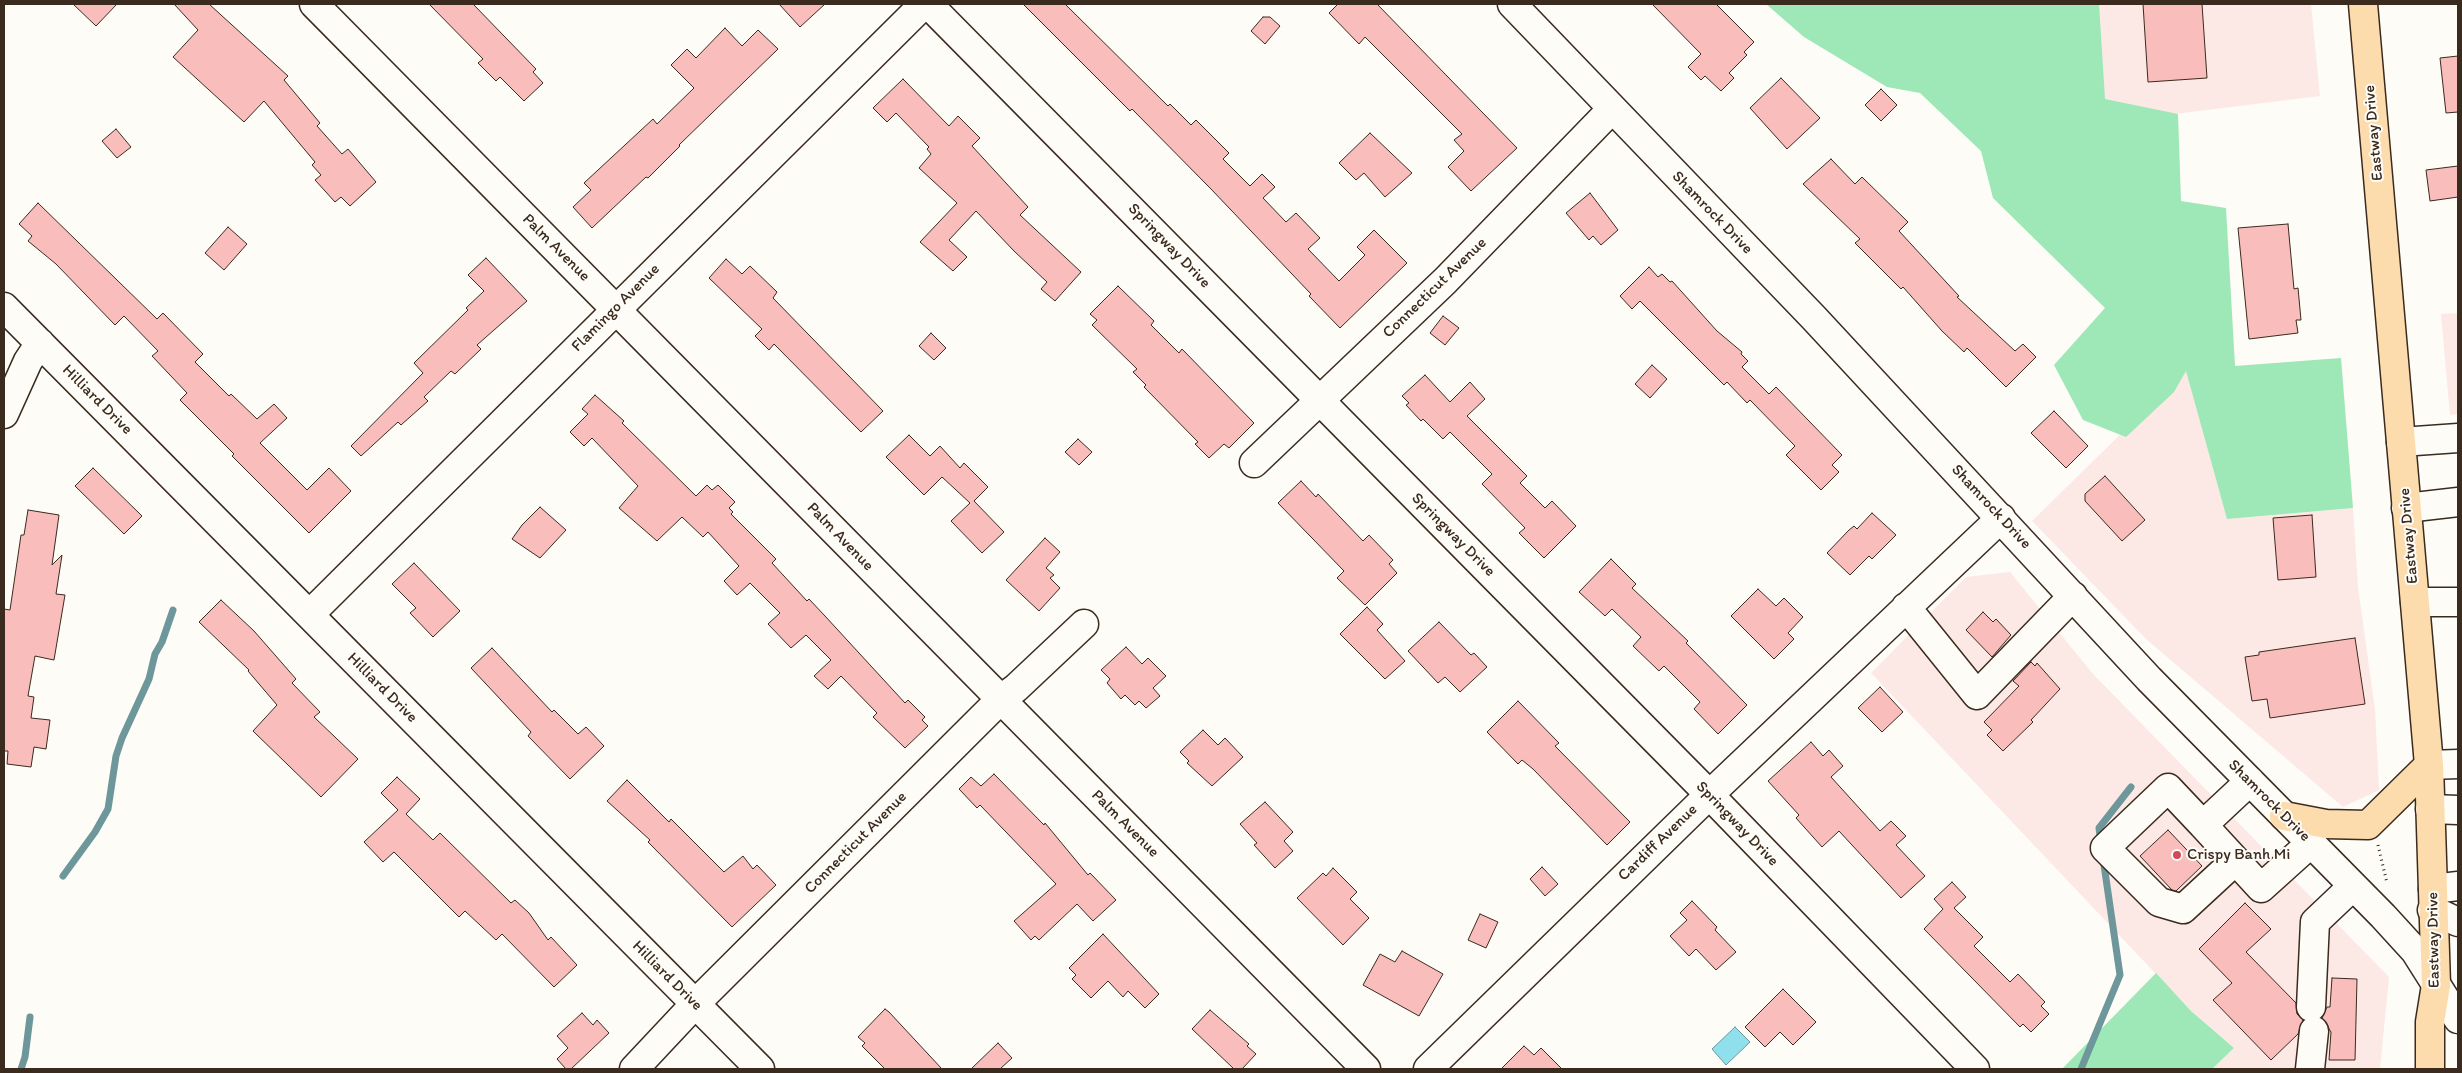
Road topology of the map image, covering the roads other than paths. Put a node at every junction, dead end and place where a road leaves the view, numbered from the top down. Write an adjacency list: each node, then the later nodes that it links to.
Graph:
1 (314, 4): 7 (street, Palm Avenue)
2 (926, 4): 7 (street, Flamingo Avenue); 9 (street, Springway Drive)
3 (1512, 4): 5 (street, Shamrock Drive)
4 (2363, 4): 12 (main road, Eastway Drive)
5 (1612, 109): 9 (street, Connecticut Avenue); 16 (street, Shamrock Drive)
6 (4, 307): 8 (street, Hilliard Drive)
7 (616, 309): 21 (street, Flamingo Avenue); 23 (street, Palm Avenue)
8 (40, 342): 10 (street); 21 (street, Hilliard Drive)
9 (1319, 400): 13 (street, Connecticut Avenue); 27 (street, Springway Drive)
10 (4, 414)
11 (2458, 438): 12 (street)
12 (2401, 442): 15 (main road, Eastway Drive)
13 (1254, 463)
14 (2458, 502): 15 (street)
15 (2406, 508): 18 (main road, Eastway Drive)
16 (2001, 518): 17 (street, Shamrock Drive); 20 (street, Cardiff Avenue)
17 (2073, 596): 20 (street); 26 (street, Shamrock Drive)
18 (2415, 602): 19 (street); 25 (main road, Eastway Drive)
19 (2458, 602)
20 (1906, 608): 27 (street, Cardiff Avenue)
21 (310, 614): 38 (street, Hilliard Drive)
22 (1084, 624): 23 (street, Connecticut Avenue)
23 (1000, 700): 38 (street, Connecticut Avenue); 42 (street, Palm Avenue)
24 (2458, 764): 25 (street)
25 (2429, 765): 28 (main road, Eastway Drive); 30 (main road)
26 (2250, 781): 30 (street, Shamrock Drive); 31 (street)
27 (1708, 795): 43 (street, Cardiff Avenue); 44 (street, Springway Drive)
28 (2430, 809): 29 (street); 35 (main road, Eastway Drive)
29 (2458, 810)
30 (2284, 816): 32 (street, Shamrock Drive)
31 (2203, 825): 33 (street); 33 (street)
32 (2311, 843): 33 (street); 34 (street, Shamrock Drive)
33 (2235, 861)
34 (2353, 886): 37 (street, Shamrock Drive); 45 (street)
35 (2441, 895): 36 (street); 37 (main road, Eastway Drive)
36 (2458, 922)
37 (2447, 982): 39 (street, Shamrock Drive); 46 (main road, Eastway Drive)
38 (695, 1004): 40 (street, Connecticut Avenue); 41 (street, Hilliard Drive)
39 (2458, 1018)
40 (634, 1069)
41 (760, 1069)
42 (1366, 1069)
43 (1428, 1069)
44 (1975, 1069)
45 (2310, 1069)
46 (2430, 1069)

